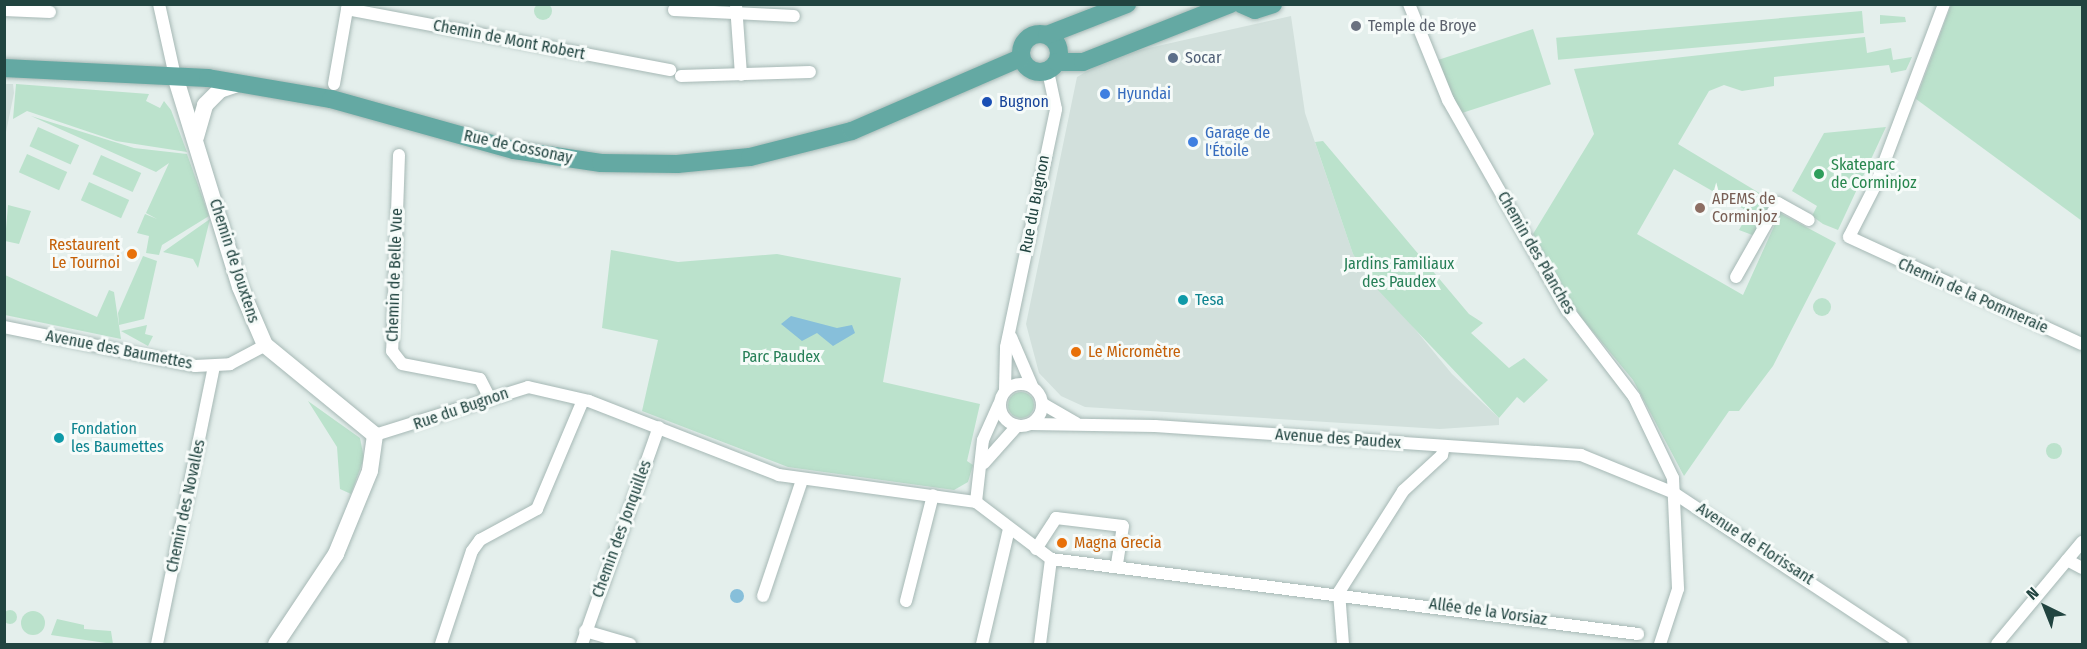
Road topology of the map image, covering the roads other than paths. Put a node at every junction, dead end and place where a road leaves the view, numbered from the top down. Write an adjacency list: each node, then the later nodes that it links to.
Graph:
1 (159, 4): 20 (street, Chemin de Jouxtens)
2 (1126, 4): 14 (main road)
3 (1230, 4): 16 (main road)
4 (1241, 4): 5 (main road)
5 (1273, 4)
6 (1409, 4): 47 (street, Chemin des Planches)
7 (1944, 4): 29 (street, Chemin de la Pommeraie)
8 (348, 7): 19 (street, Chemin de Mont Robert); 22 (street, Chemin de Mont Robert)
9 (736, 8): 11 (street); 13 (street); 19 (street)
10 (4, 10): 12 (street)
11 (674, 10)
12 (50, 12)
13 (794, 16)
14 (1047, 35): 15 (main road); 16 (main road)
15 (1021, 58): 16 (main road); 21 (main road, Rue de Cossonay)
16 (1053, 66): 28 (street, Rue du Bugnon)
17 (4, 68): 20 (main road, Rue de Cossonay)
18 (810, 72): 19 (street, Chemin de Mont Robert)
19 (741, 75)
20 (175, 76): 21 (main road, Rue de Cossonay); 23 (street, Chemin de Jouxtens)
21 (240, 83): 23 (street)
22 (334, 84)
23 (195, 141): 30 (street, Chemin de Jouxtens)
24 (399, 155): 34 (street, Chemin de Belle Vue)
25 (1809, 220): 26 (street)
26 (1736, 277)
27 (4, 327): 31 (street, Avenue des Baumettes)
28 (1011, 338): 32 (street); 33 (street, Rue du Bugnon)
29 (2082, 344)
30 (265, 345): 31 (street, Avenue des Baumettes); 42 (street, Chemin de Jouxtens)
31 (214, 367): 62 (street, Chemin des Novalles)
32 (1032, 386): 33 (street); 37 (street)
33 (1005, 389): 36 (street, Rue du Bugnon)
34 (489, 397): 35 (street, Rue du Bugnon); 42 (street, Rue du Bugnon)
35 (583, 400): 41 (street, Rue du Bugnon); 64 (street)
36 (999, 404): 40 (street); 45 (street, Rue du Bugnon)
37 (1043, 404): 38 (street, Avenue des Paudex); 39 (street)
38 (1076, 423): 39 (street, Avenue des Paudex); 43 (street, Avenue des Paudex)
39 (1031, 424): 40 (street)
40 (1017, 426): 45 (street)
41 (659, 427): 46 (street, Rue du Bugnon); 60 (street, Chemin des Jonquilles)
42 (375, 435): 63 (street)
43 (1444, 446): 44 (street, Avenue des Paudex); 57 (street)
44 (1599, 460): 47 (street, Avenue de Florissant)
45 (984, 463): 49 (street, Rue du Bugnon)
46 (802, 480): 48 (street, Rue du Bugnon); 58 (street)
47 (1674, 493): 70 (street); 71 (street, Avenue de Florissant)
48 (933, 495): 49 (street, Rue du Bugnon); 59 (street)
49 (976, 502): 50 (street)
50 (1009, 529): 52 (street); 67 (street)
51 (2082, 542): 54 (street)
52 (1036, 549): 53 (street); 55 (street)
53 (1051, 559): 55 (street, Allée de la Vorsiaz); 68 (street)
54 (2067, 560): 56 (street); 72 (street)
55 (1117, 565): 57 (street, Allée de la Vorsiaz)
56 (2082, 571)
57 (1338, 592): 61 (street, Allée de la Vorsiaz); 69 (street)
58 (763, 596)
59 (906, 601)
60 (585, 631): 65 (street, Chemin des Jonquilles); 66 (street)
61 (1638, 634)
62 (158, 645)
63 (276, 645)
64 (441, 645)
65 (582, 645)
66 (630, 645)
67 (982, 645)
68 (1041, 645)
69 (1343, 645)
70 (1660, 645)
71 (1902, 645)
72 (1997, 645)

